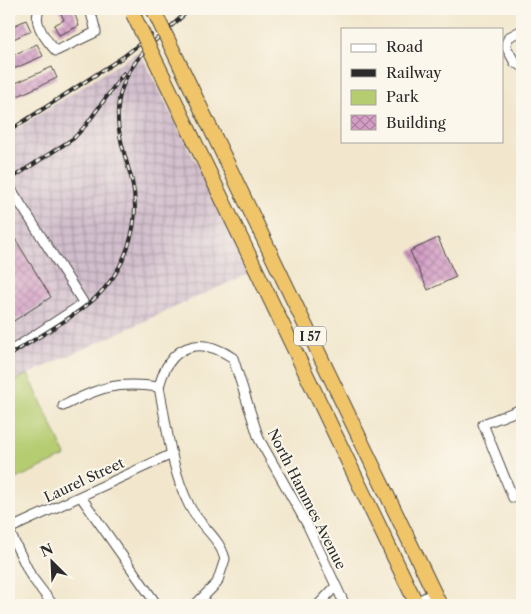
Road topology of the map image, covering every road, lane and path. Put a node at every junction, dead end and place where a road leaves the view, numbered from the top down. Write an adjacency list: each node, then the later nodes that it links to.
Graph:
1 (40, 9): 2 (street)
2 (90, 9)
3 (153, 9): 17 (highway, I 57, bridge)
4 (132, 12): 18 (highway, I 57, bridge)
5 (522, 30): 6 (street)
6 (522, 66)
7 (9, 186): 8 (street)
8 (9, 352)
9 (159, 387): 10 (street); 12 (street); 16 (street, North Hammes Avenue)
10 (63, 406)
11 (522, 409): 14 (street)
12 (172, 454): 13 (street, Laurel Street); 21 (street)
13 (81, 497): 15 (street, Laurel Street); 20 (street)
14 (513, 498)
15 (9, 530): 19 (street)
16 (336, 586): 22 (street); 23 (street, North Hammes Avenue)
17 (437, 599): 18 (street)
18 (416, 604)
19 (54, 605)
20 (157, 605)
21 (195, 605)
22 (318, 605)
23 (344, 605)

